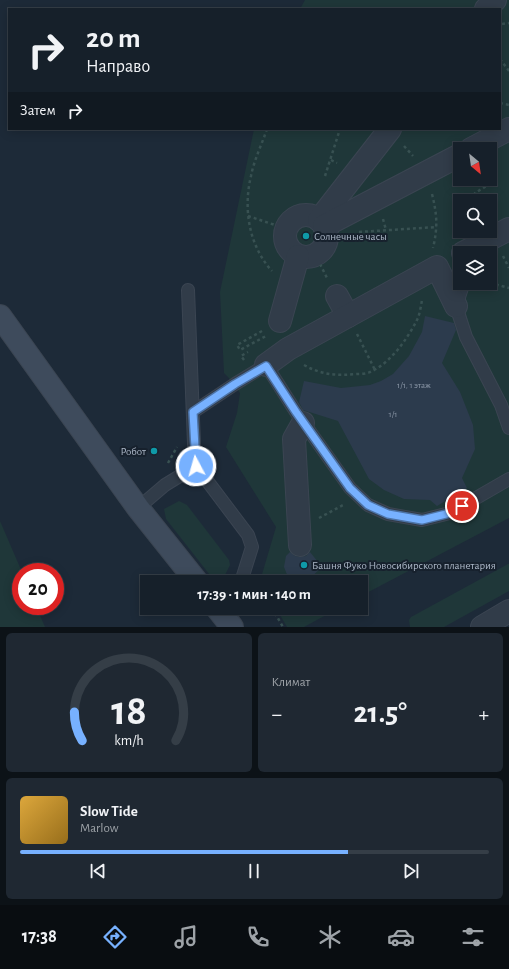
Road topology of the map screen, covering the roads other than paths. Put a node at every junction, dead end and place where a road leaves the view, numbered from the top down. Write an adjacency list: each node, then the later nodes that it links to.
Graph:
1 (494, 0): 2 (street)
2 (487, 8)
3 (509, 129): 5 (street)
4 (388, 132): 7 (street)
5 (484, 142)
6 (453, 159): 7 (street)
7 (323, 227): 11 (street); 11 (street)
8 (509, 228): 9 (street)
9 (476, 246)
10 (453, 257): 12 (street)
11 (311, 258): 19 (street)
12 (432, 264): 16 (street); 18 (street)
13 (188, 290): 21 (lane)
14 (462, 290): 16 (lane)
15 (337, 296): 18 (street)
16 (456, 306): 23 (lane)
17 (0, 316): 26 (main road)
18 (348, 316): 20 (street)
19 (280, 321)
20 (274, 359): 21 (lane); 22 (lane)
21 (193, 412): 24 (lane)
22 (303, 422): 25 (lane); 27 (street)
23 (509, 428)
24 (196, 466): 26 (lane); 29 (lane)
25 (509, 479)
26 (138, 508): 28 (main road)
27 (300, 537)
28 (191, 575)
29 (243, 575)
30 (509, 611): 31 (street)
31 (482, 627)

